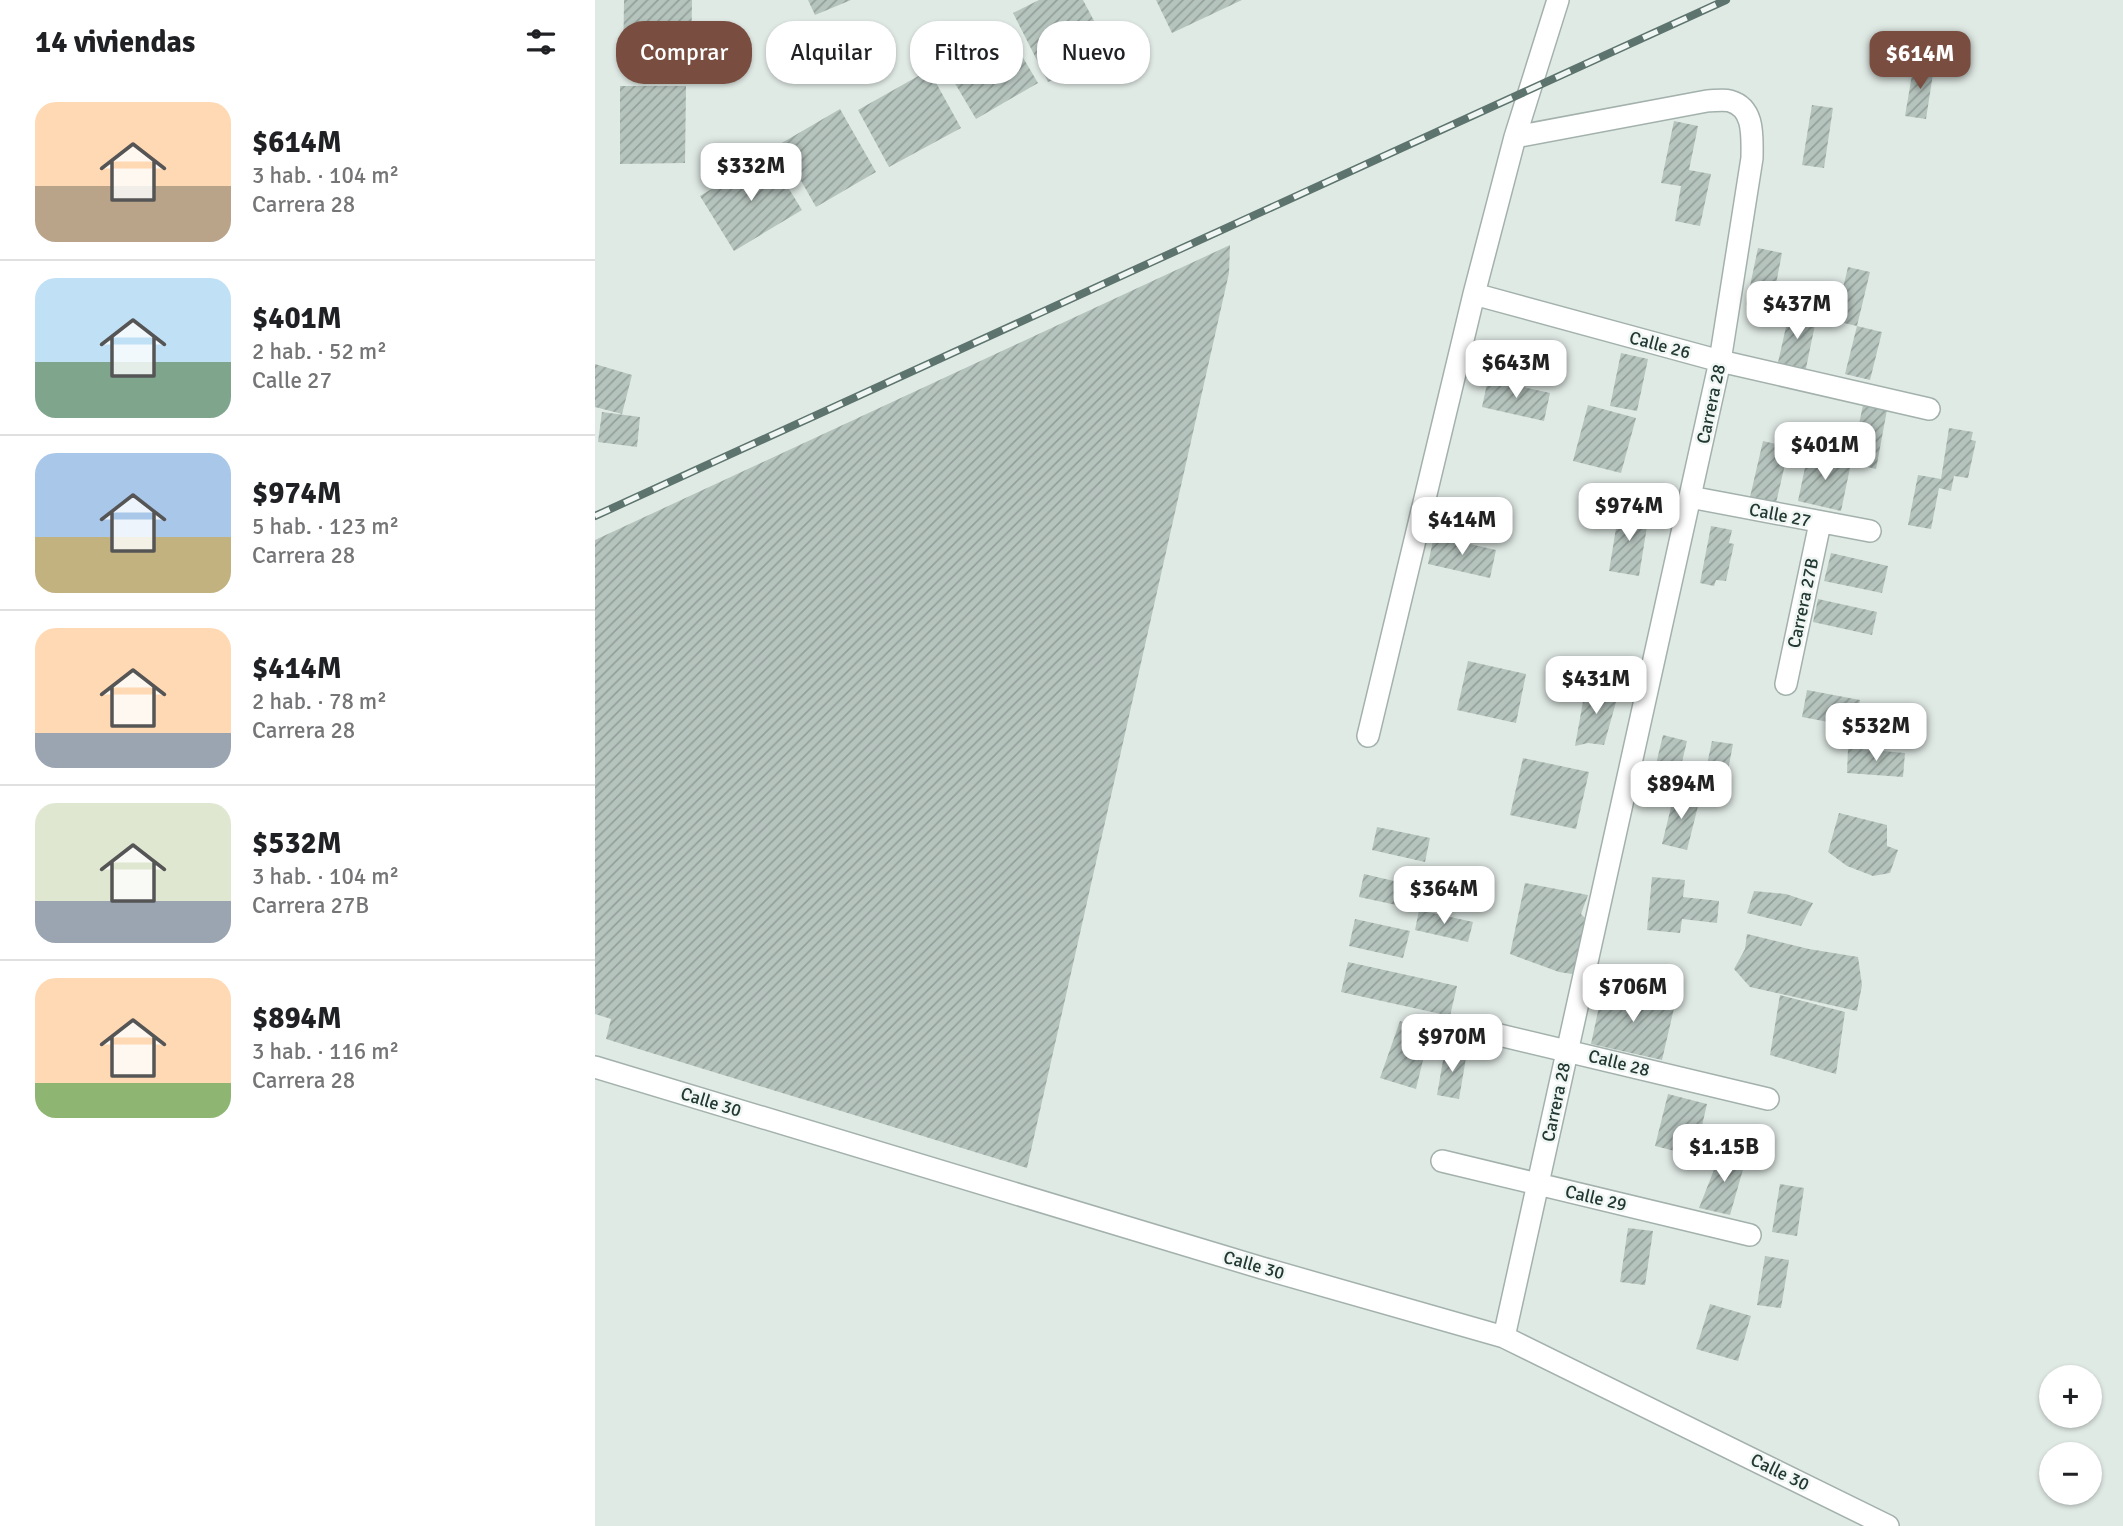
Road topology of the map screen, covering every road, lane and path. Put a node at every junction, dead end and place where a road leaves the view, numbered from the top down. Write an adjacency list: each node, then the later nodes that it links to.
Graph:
1 (1558, 0): 2 (street)
2 (1515, 137): 3 (street); 4 (street, Carrera 28)
3 (1474, 294): 4 (street, Calle 26); 10 (street)
4 (1720, 361): 5 (street, Calle 26); 6 (street, Carrera 28)
5 (1929, 408)
6 (1690, 497): 7 (street, Calle 27); 12 (street, Carrera 28)
7 (1820, 523): 8 (street, Calle 27); 9 (street, Carrera 27B)
8 (1870, 531)
9 (1786, 684)
10 (1368, 736)
11 (1470, 1028): 12 (street, Calle 28)
12 (1568, 1051): 14 (street, Calle 28); 16 (street, Carrera 28)
13 (595, 1067): 18 (street, Calle 30)
14 (1768, 1099)
15 (1442, 1161): 16 (street, Calle 29)
16 (1538, 1184): 17 (street, Calle 29); 18 (street, Carrera 28)
17 (1750, 1235)
18 (1504, 1338): 19 (street, Calle 30)
19 (1888, 1526)

